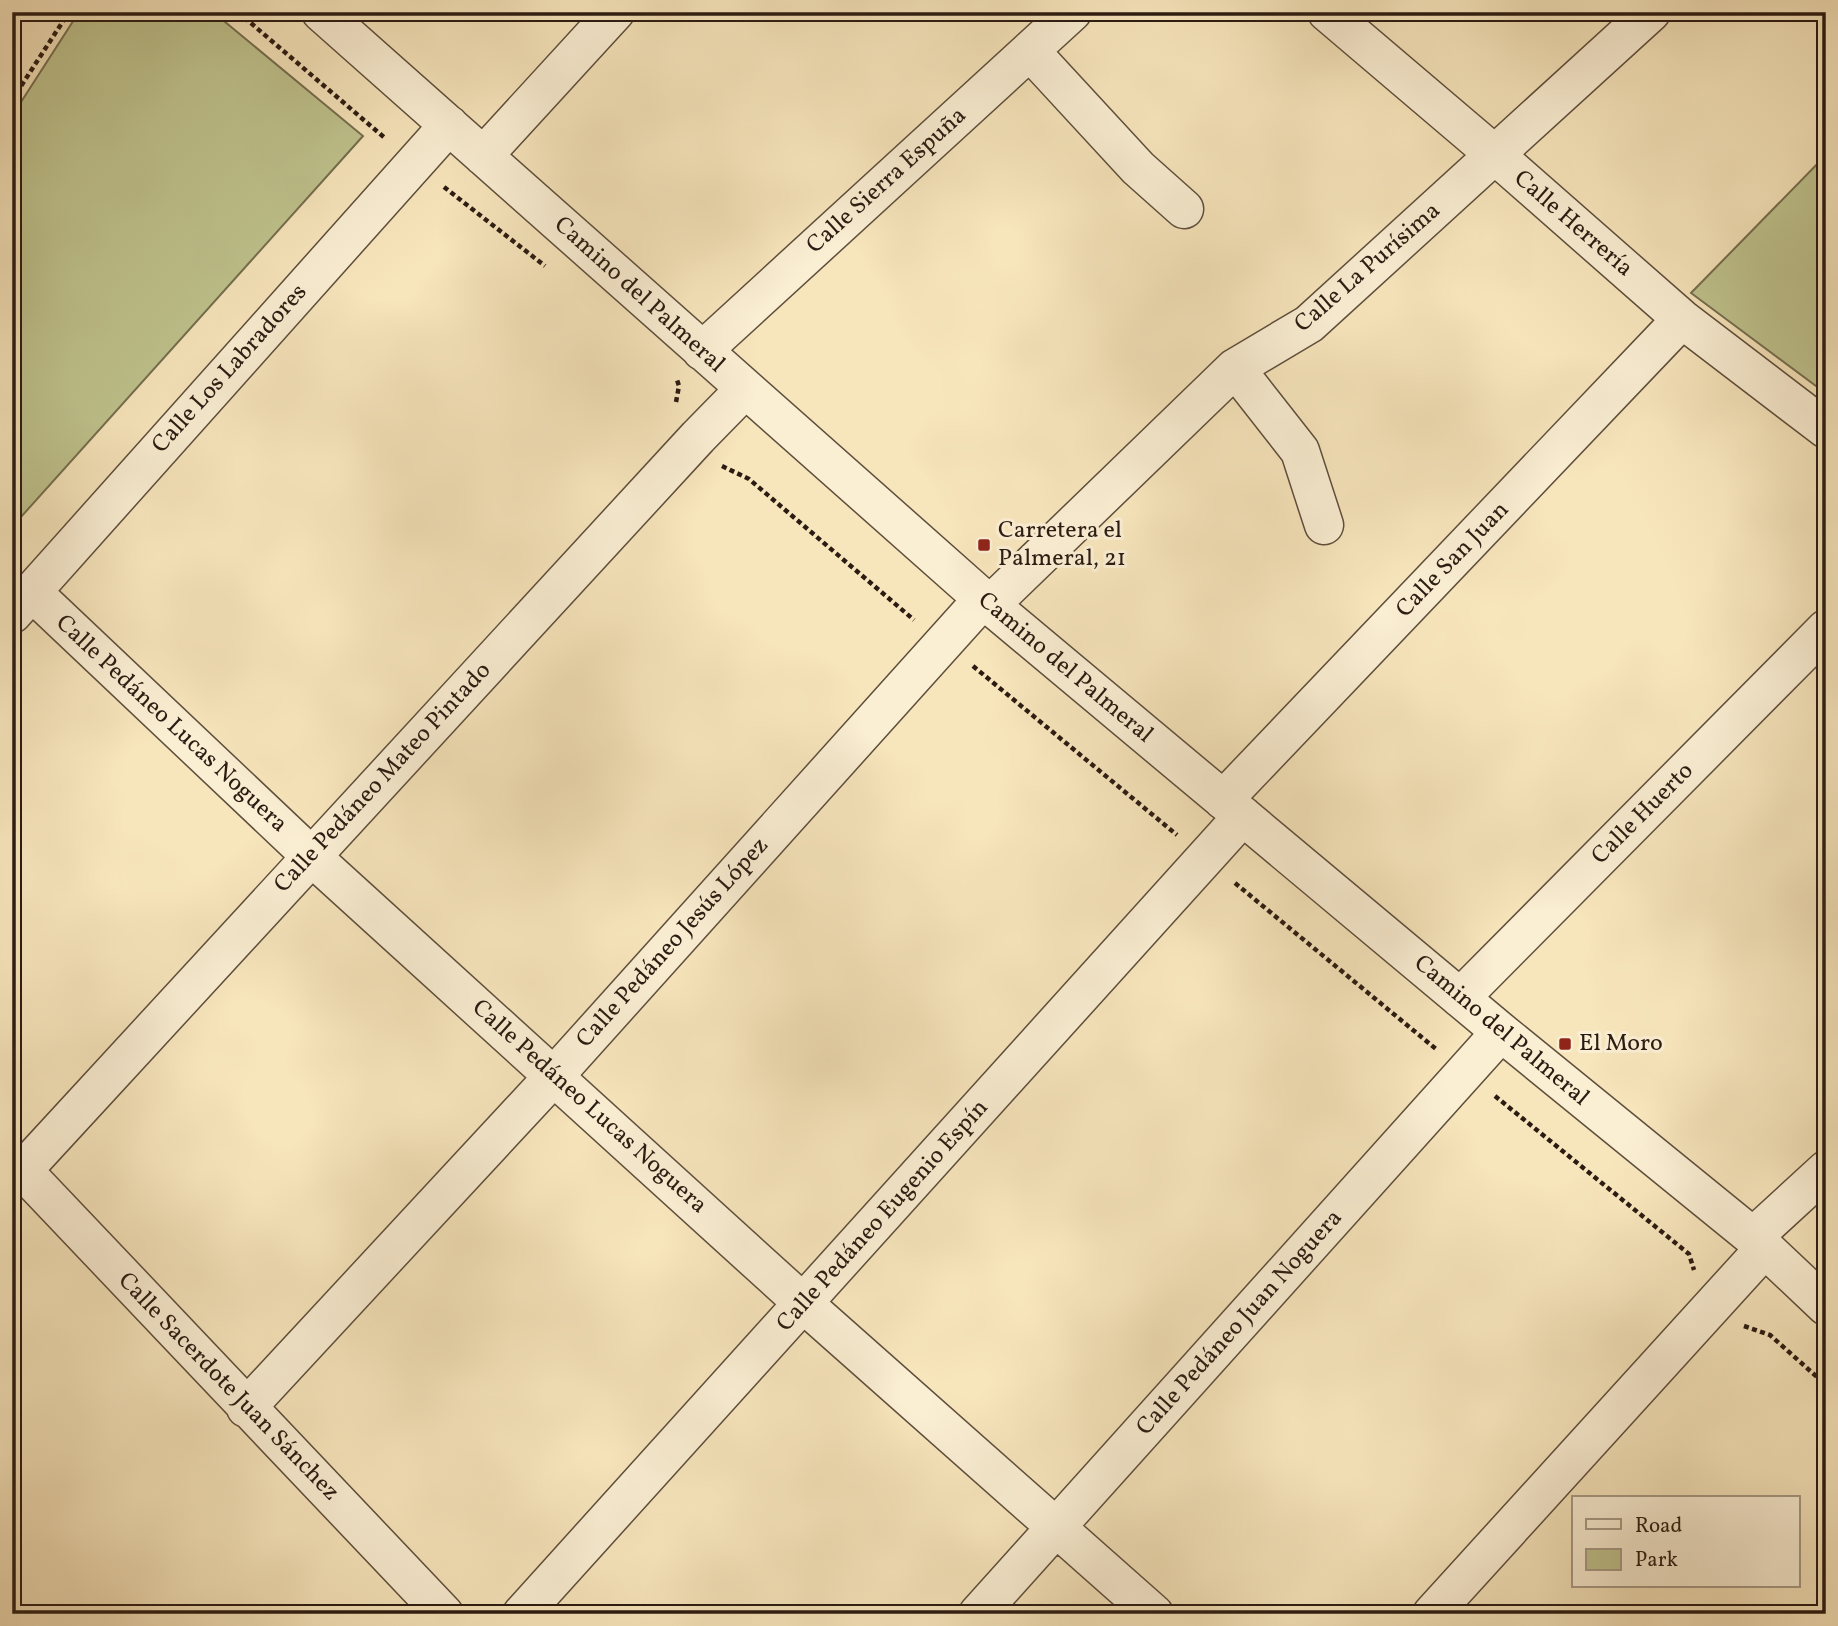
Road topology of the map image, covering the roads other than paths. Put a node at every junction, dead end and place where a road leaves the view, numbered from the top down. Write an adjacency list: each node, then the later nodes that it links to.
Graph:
1 (321, 12): 7 (street, Camino del Palmeral)
2 (615, 12): 9 (street)
3 (1072, 12): 6 (street, Calle Sierra Espuña)
4 (1326, 12): 8 (street, Calle Herrería)
5 (1651, 12): 8 (street, Calle La Purísima)
6 (1030, 51): 10 (street); 12 (street, Calle Sierra Espuña)
7 (449, 125): 9 (street, Camino del Palmeral); 18 (street, Calle Los Labradores)
8 (1494, 154): 11 (street, Calle Herrería); 13 (street, Calle La Purísima)
9 (482, 156): 12 (street, Camino del Palmeral)
10 (1184, 208)
11 (1682, 320): 15 (street, Calle Herrería); 20 (street, Calle San Juan)
12 (689, 363): 14 (street, Camino del Palmeral)
13 (1235, 368): 16 (street); 17 (street, Calle La Purísima)
14 (745, 389): 17 (street, Camino del Palmeral); 21 (street, Calle Pedáneo Mateo Pintado)
15 (1826, 429)
16 (1324, 525)
17 (986, 602): 20 (street, Camino del Palmeral); 24 (street, Calle Pedáneo Jesús López)
18 (22, 603): 21 (street, Calle Pedáneo Lucas Noguera)
19 (1826, 629): 22 (street, Calle Huerto)
20 (1233, 808): 22 (street, Camino del Palmeral); 28 (street, Calle Pedáneo Eugenio Espín)
21 (311, 856): 24 (street, Calle Pedáneo Lucas Noguera); 25 (street, Calle Pedáneo Mateo Pintado)
22 (1460, 998): 23 (street, Camino del Palmeral)
23 (1500, 1032): 27 (street, Camino del Palmeral); 31 (street, Calle Pedáneo Juan Noguera)
24 (555, 1075): 28 (street, Calle Pedáneo Lucas Noguera); 30 (street, Calle Pedáneo Jesús López)
25 (17, 1165): 30 (street, Calle Sacerdote Juan Sánchez)
26 (1826, 1170): 27 (street)
27 (1759, 1243): 29 (street, Camino del Palmeral); 36 (street)
28 (804, 1304): 31 (street, Calle Pedáneo Lucas Noguera); 33 (street, Calle Pedáneo Eugenio Espín)
29 (1826, 1306)
30 (246, 1408): 32 (street, Calle Sacerdote Juan Sánchez)
31 (1058, 1527): 34 (street, Calle Pedáneo Juan Noguera); 35 (street, Calle Pedáneo Lucas Noguera)
32 (444, 1614)
33 (522, 1614)
34 (978, 1614)
35 (1154, 1614)
36 (1432, 1614)

